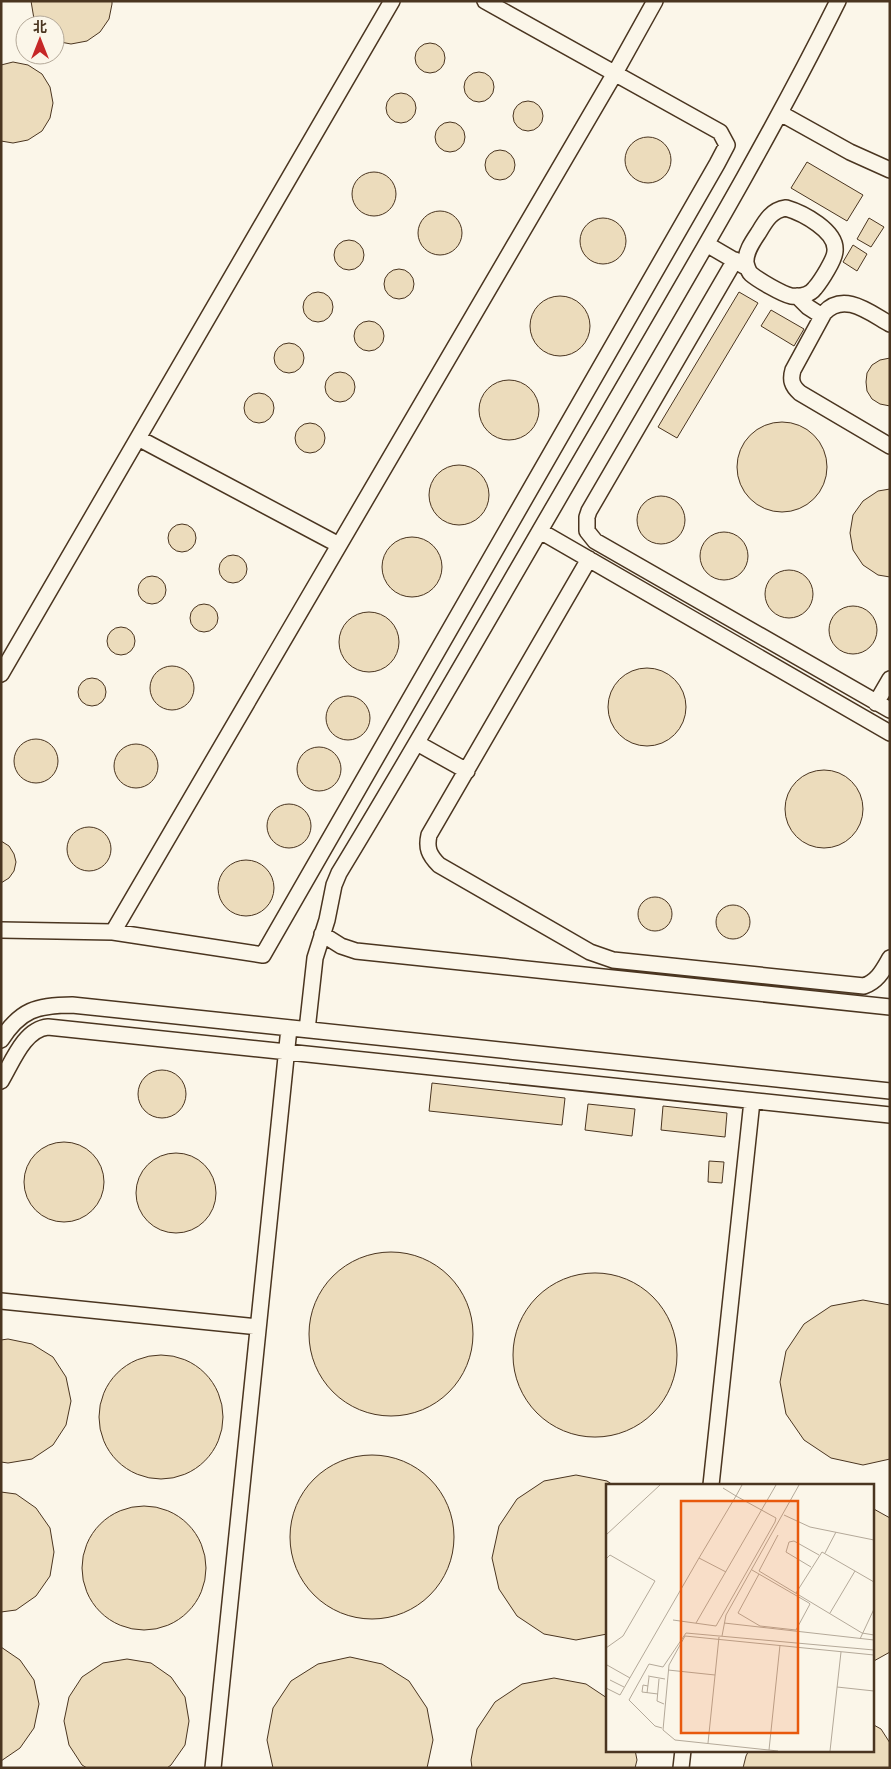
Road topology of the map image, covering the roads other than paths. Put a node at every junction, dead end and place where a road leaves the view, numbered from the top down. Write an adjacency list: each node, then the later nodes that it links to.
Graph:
1 (392, 1): 13 (lane)
2 (485, 1): 5 (lane)
3 (654, 1): 5 (lane)
4 (838, 1): 6 (lane)
5 (616, 72): 16 (lane); 25 (lane)
6 (780, 113): 7 (lane); 8 (lane)
7 (890, 170)
8 (708, 245): 9 (lane); 15 (lane)
9 (741, 264): 10 (lane); 10 (lane); 20 (lane)
10 (797, 296): 11 (lane)
11 (822, 316): 12 (lane); 14 (lane)
12 (890, 324)
13 (138, 438): 16 (lane); 18 (lane)
14 (890, 446)
15 (540, 530): 17 (lane); 22 (lane)
16 (339, 546): 25 (lane)
17 (590, 559): 21 (lane); 23 (lane)
18 (1, 674)
19 (890, 680): 20 (lane)
20 (883, 706)
21 (890, 733)
22 (417, 743): 23 (lane); 26 (lane)
23 (466, 771): 27 (lane)
24 (1, 930): 25 (lane)
25 (113, 932)
26 (322, 934): 28 (lane); 30 (lane)
27 (890, 958)
28 (890, 1007)
29 (289, 1028): 30 (lane); 31 (lane); 32 (lane)
30 (307, 1030): 34 (lane)
31 (1, 1040)
32 (286, 1052): 33 (lane); 35 (lane); 38 (lane)
33 (1, 1081)
34 (890, 1091)
35 (752, 1101): 36 (lane); 39 (lane)
36 (890, 1115)
37 (1, 1301): 38 (lane)
38 (258, 1327): 41 (lane)
39 (711, 1484)
40 (683, 1752): 42 (lane)
41 (213, 1768)
42 (681, 1768)

